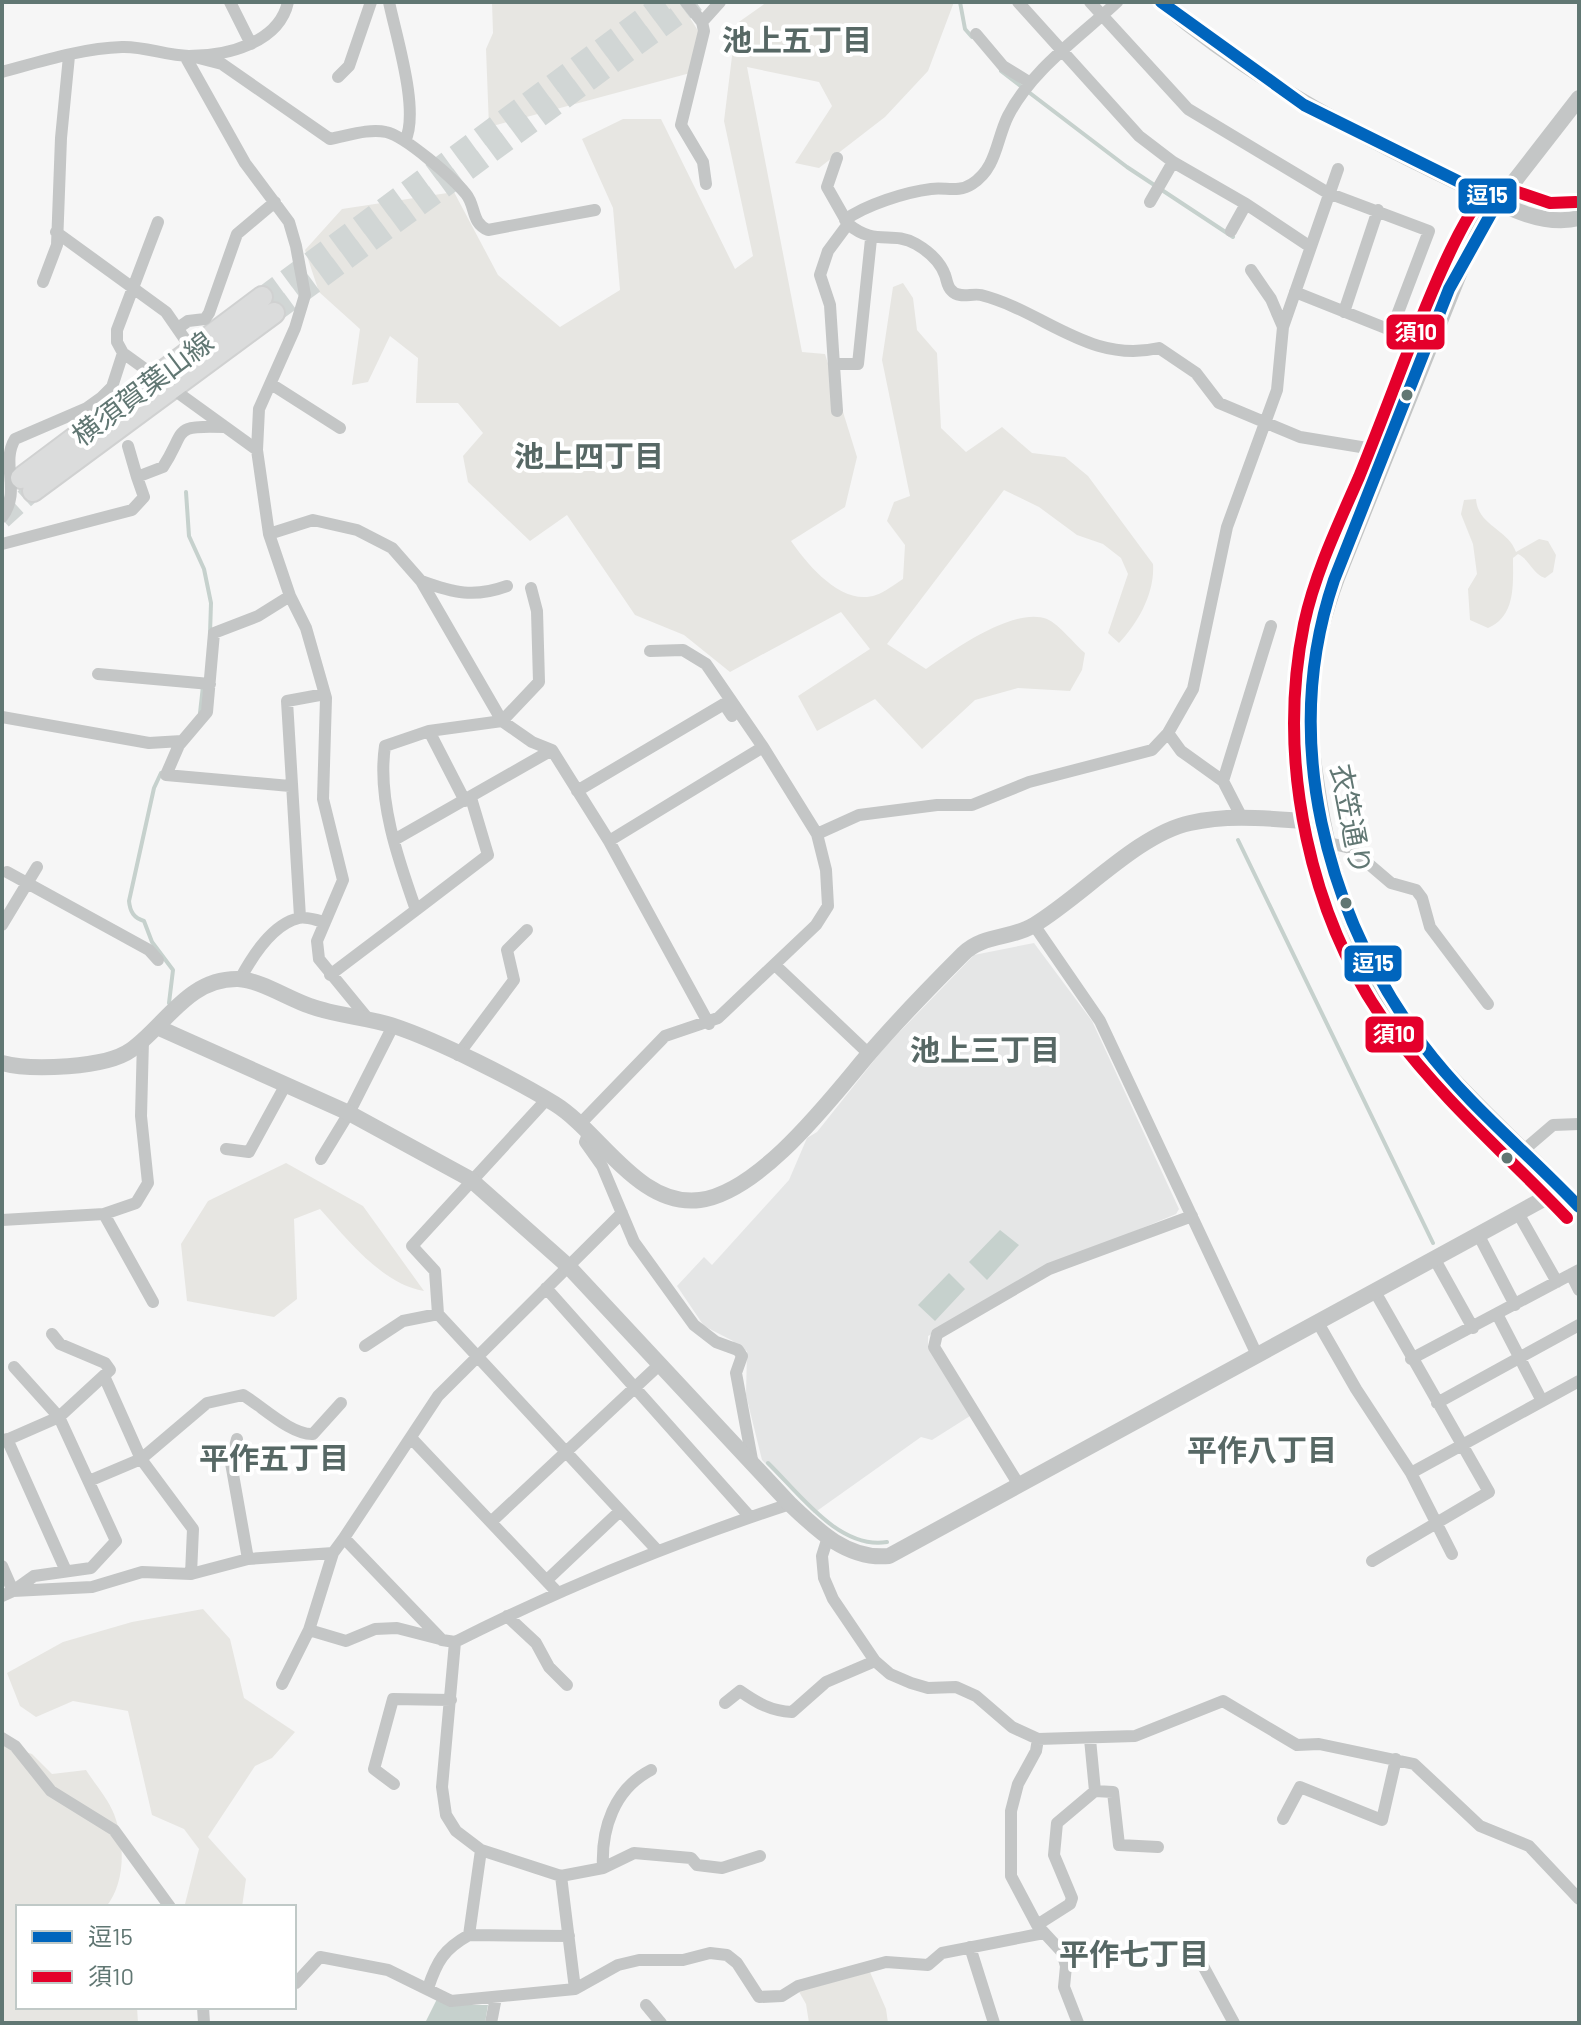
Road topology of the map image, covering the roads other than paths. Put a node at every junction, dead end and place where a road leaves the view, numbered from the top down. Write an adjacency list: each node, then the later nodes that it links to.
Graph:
1 (230, 2): 14 (street)
2 (288, 2): 14 (street)
3 (371, 2): 19 (street)
4 (389, 2): 22 (street)
5 (686, 2): 12 (street)
6 (720, 2): 12 (street)
7 (1018, 2): 15 (street)
8 (1090, 2): 11 (street)
9 (1117, 2): 11 (street)
10 (1161, 2): 28 (street)
11 (1103, 16): 15 (street); 27 (street)
12 (702, 22): 26 (street)
13 (976, 34): 20 (street)
14 (251, 44): 17 (street)
15 (1064, 51): 20 (street); 24 (street)
16 (69, 56): 17 (street); 18 (street); 38 (street)
17 (188, 56): 22 (street); 29 (street)
18 (2, 72)
19 (338, 77)
20 (1029, 82): 36 (street)
21 (1579, 98): 28 (street, 衣笠通り)
22 (405, 141): 32 (street)
23 (837, 158): 36 (street)
24 (1173, 162): 30 (street); 31 (street)
25 (1338, 169): 27 (street)
26 (706, 184)
27 (1328, 193): 33 (street); 40 (street)
28 (1498, 201): 34 (street); 49 (street, 衣笠通り)
29 (275, 202): 47 (street); 54 (street)
30 (1150, 202)
31 (1246, 204): 37 (street); 40 (street)
32 (595, 210)
33 (1378, 210): 45 (street); 48 (street)
34 (1579, 218)
35 (158, 222): 43 (street)
36 (846, 222): 39 (street); 52 (street)
37 (1231, 231)
38 (56, 232): 42 (street); 43 (street)
39 (871, 239): 52 (street); 56 (street)
40 (1309, 246): 44 (street)
41 (1251, 270): 46 (street)
42 (43, 282)
43 (135, 291): 47 (street); 51 (street)
44 (1295, 292): 45 (street); 46 (street)
45 (1344, 312): 48 (street)
46 (1283, 327): 56 (street)
47 (178, 328): 50 (street)
48 (1391, 331): 49 (street)
49 (1428, 345): 61 (street, 衣笠通り)
50 (193, 351): 53 (main road, 横須賀葉山線); 53 (main road, 横須賀葉山線)
51 (123, 353): 53 (street); 63 (street)
52 (834, 364): 55 (street)
53 (165, 383): 57 (street); 63 (main road, 横須賀葉山線)
54 (271, 384): 58 (street); 60 (street)
55 (837, 411)
56 (1266, 423): 61 (street); 80 (street)
57 (225, 427): 60 (street); 62 (street)
58 (340, 428)
59 (128, 446): 62 (street)
60 (257, 450): 65 (street)
61 (1385, 456): 89 (street, 衣笠通り)
62 (137, 477): 66 (street)
63 (16, 480): 64 (street)
64 (2, 517)
65 (269, 534): 67 (street); 70 (street)
66 (2, 544)
67 (421, 581): 68 (street); 78 (street)
68 (507, 586)
69 (531, 588): 78 (street)
70 (290, 596): 74 (street); 75 (street)
71 (1271, 626): 84 (street)
72 (650, 651): 77 (street)
73 (98, 674): 74 (street)
74 (210, 684): 81 (street)
75 (325, 694): 85 (street); 99 (street)
76 (2, 717): 81 (street)
77 (742, 717): 82 (street); 86 (street)
78 (502, 721): 79 (street); 83 (street)
79 (429, 731): 87 (street); 91 (street)
80 (1168, 733): 84 (street); 90 (street)
81 (182, 741): 85 (street)
82 (763, 747): 90 (street); 92 (street)
83 (552, 750): 86 (street); 87 (street)
84 (1223, 781): 88 (street)
85 (290, 786): 98 (street)
86 (577, 791): 92 (street)
87 (468, 800): 91 (street); 97 (street)
88 (1242, 818): 89 (street); 101 (street)
89 (1322, 822): 93 (street, 衣笠通り)
90 (817, 834): 104 (street)
91 (394, 840): 97 (street)
92 (609, 841): 109 (street)
93 (1325, 842): 107 (street); 122 (street, 衣笠通り)
94 (37, 867): 96 (street)
95 (7, 872): 96 (street)
96 (27, 885): 100 (street); 103 (street)
97 (416, 910): 105 (street)
98 (300, 917): 99 (street); 106 (street)
99 (325, 922): 105 (street)
100 (2, 925)
101 (1034, 925): 113 (street); 130 (street)
102 (527, 930): 114 (street)
103 (158, 960)
104 (775, 965): 109 (street); 113 (street)
105 (330, 975): 108 (street)
106 (240, 979): 108 (street); 111 (street)
107 (1488, 1004)
108 (369, 1020): 110 (street)
109 (709, 1024): 120 (street)
110 (393, 1026): 114 (street); 118 (street)
111 (157, 1027): 112 (street); 116 (street)
112 (143, 1040): 115 (street); 129 (street)
113 (869, 1054): 120 (street)
114 (458, 1055): 117 (street)
115 (2, 1063)
116 (285, 1086): 118 (street); 121 (street)
117 (547, 1099): 120 (street); 124 (street)
118 (349, 1113): 123 (street); 124 (street)
119 (1579, 1124): 122 (street)
120 (584, 1129): 127 (street)
121 (226, 1149)
122 (1525, 1149): 125 (street, 衣笠通り)
123 (321, 1159)
124 (470, 1179): 134 (street); 142 (street)
125 (1562, 1189): 126 (street, 衣笠通り); 128 (street)
126 (1579, 1207)
127 (622, 1213): 134 (street); 168 (street)
128 (1518, 1213): 132 (street); 136 (street)
129 (104, 1214): 131 (street); 140 (street)
130 (1192, 1216): 149 (street); 171 (street)
131 (2, 1220)
132 (1478, 1234): 133 (street); 141 (street)
133 (1434, 1258): 138 (street); 146 (street)
134 (568, 1266): 137 (street); 153 (street)
135 (1575, 1272): 136 (street); 139 (street)
136 (1557, 1282): 141 (street)
137 (546, 1288): 150 (street); 157 (street)
138 (1374, 1290): 144 (street); 152 (street)
139 (1579, 1290)
140 (153, 1302)
141 (1515, 1305): 143 (street)
142 (438, 1314): 148 (street); 150 (street)
143 (1497, 1314): 146 (street); 151 (street)
144 (1317, 1321): 149 (street); 169 (street)
145 (1579, 1325): 151 (street)
146 (1473, 1328): 152 (street)
147 (52, 1334): 155 (street)
148 (365, 1346)
149 (1257, 1355): 171 (street)
150 (478, 1357): 163 (street); 166 (street)
151 (1519, 1357): 158 (street); 160 (street)
152 (1411, 1359): 160 (street)
153 (659, 1365): 157 (street); 168 (street)
154 (14, 1367): 161 (street)
155 (104, 1376): 161 (street); 167 (street)
156 (1579, 1381): 158 (street)
157 (635, 1388): 166 (street); 174 (street)
158 (1542, 1401): 165 (street)
159 (341, 1403): 167 (street)
160 (1437, 1403): 165 (street)
161 (59, 1417): 164 (street); 170 (street)
162 (237, 1439): 182 (street)
163 (412, 1439): 175 (street); 178 (street)
164 (5, 1440): 185 (street)
165 (1461, 1445): 169 (street); 176 (street)
166 (566, 1452): 173 (street); 175 (street)
167 (141, 1459): 170 (street); 186 (street)
168 (754, 1466): 172 (street)
169 (1411, 1473): 176 (street)
170 (89, 1481): 185 (street)
171 (1019, 1485): 177 (street)
172 (790, 1504): 174 (street); 177 (street)
173 (620, 1511): 179 (street); 187 (street)
174 (750, 1517): 179 (street)
175 (491, 1522): 187 (street)
176 (1436, 1522): 181 (street); 183 (street)
177 (828, 1537): 194 (street)
178 (344, 1538): 180 (street); 192 (street)
179 (656, 1549): 188 (street)
180 (333, 1553): 182 (street); 191 (street)
181 (1452, 1554)
182 (248, 1559): 186 (street)
183 (1372, 1561)
184 (2, 1566): 189 (street)
185 (66, 1571): 189 (street)
186 (191, 1574): 189 (street)
187 (547, 1580): 188 (street)
188 (557, 1592): 190 (street)
189 (8, 1594)
190 (507, 1616): 193 (street); 196 (street)
191 (309, 1630): 192 (street); 195 (street)
192 (442, 1640): 193 (street)
193 (455, 1642): 197 (street)
194 (875, 1661): 198 (street); 200 (street)
195 (282, 1684)
196 (567, 1685)
197 (451, 1700): 204 (street); 208 (street)
198 (725, 1703)
199 (2, 1738): 213 (street)
200 (1038, 1739): 201 (street); 214 (street)
201 (1090, 1739): 202 (street); 205 (street)
202 (1396, 1759): 206 (street); 212 (street)
203 (651, 1770): 210 (street)
204 (394, 1784)
205 (1095, 1791): 207 (street); 214 (street)
206 (1283, 1819)
207 (1158, 1847)
208 (481, 1850): 211 (street); 215 (street)
209 (760, 1856): 210 (street)
210 (603, 1868): 211 (street)
211 (561, 1876): 216 (street)
212 (1579, 1899)
213 (169, 1905)
214 (1041, 1929): 217 (street); 227 (street)
215 (469, 1935): 216 (street); 220 (street)
216 (569, 1936): 221 (street)
217 (970, 1947): 221 (street); 226 (street)
218 (1202, 1964): 228 (street)
219 (296, 1983): 220 (street)
220 (428, 1988): 222 (street)
221 (575, 1989): 222 (street)
222 (496, 1997): 224 (street)
223 (646, 2005): 225 (street)
224 (491, 2023)
225 (661, 2023)
226 (994, 2023)
227 (1078, 2023)
228 (1234, 2023)

